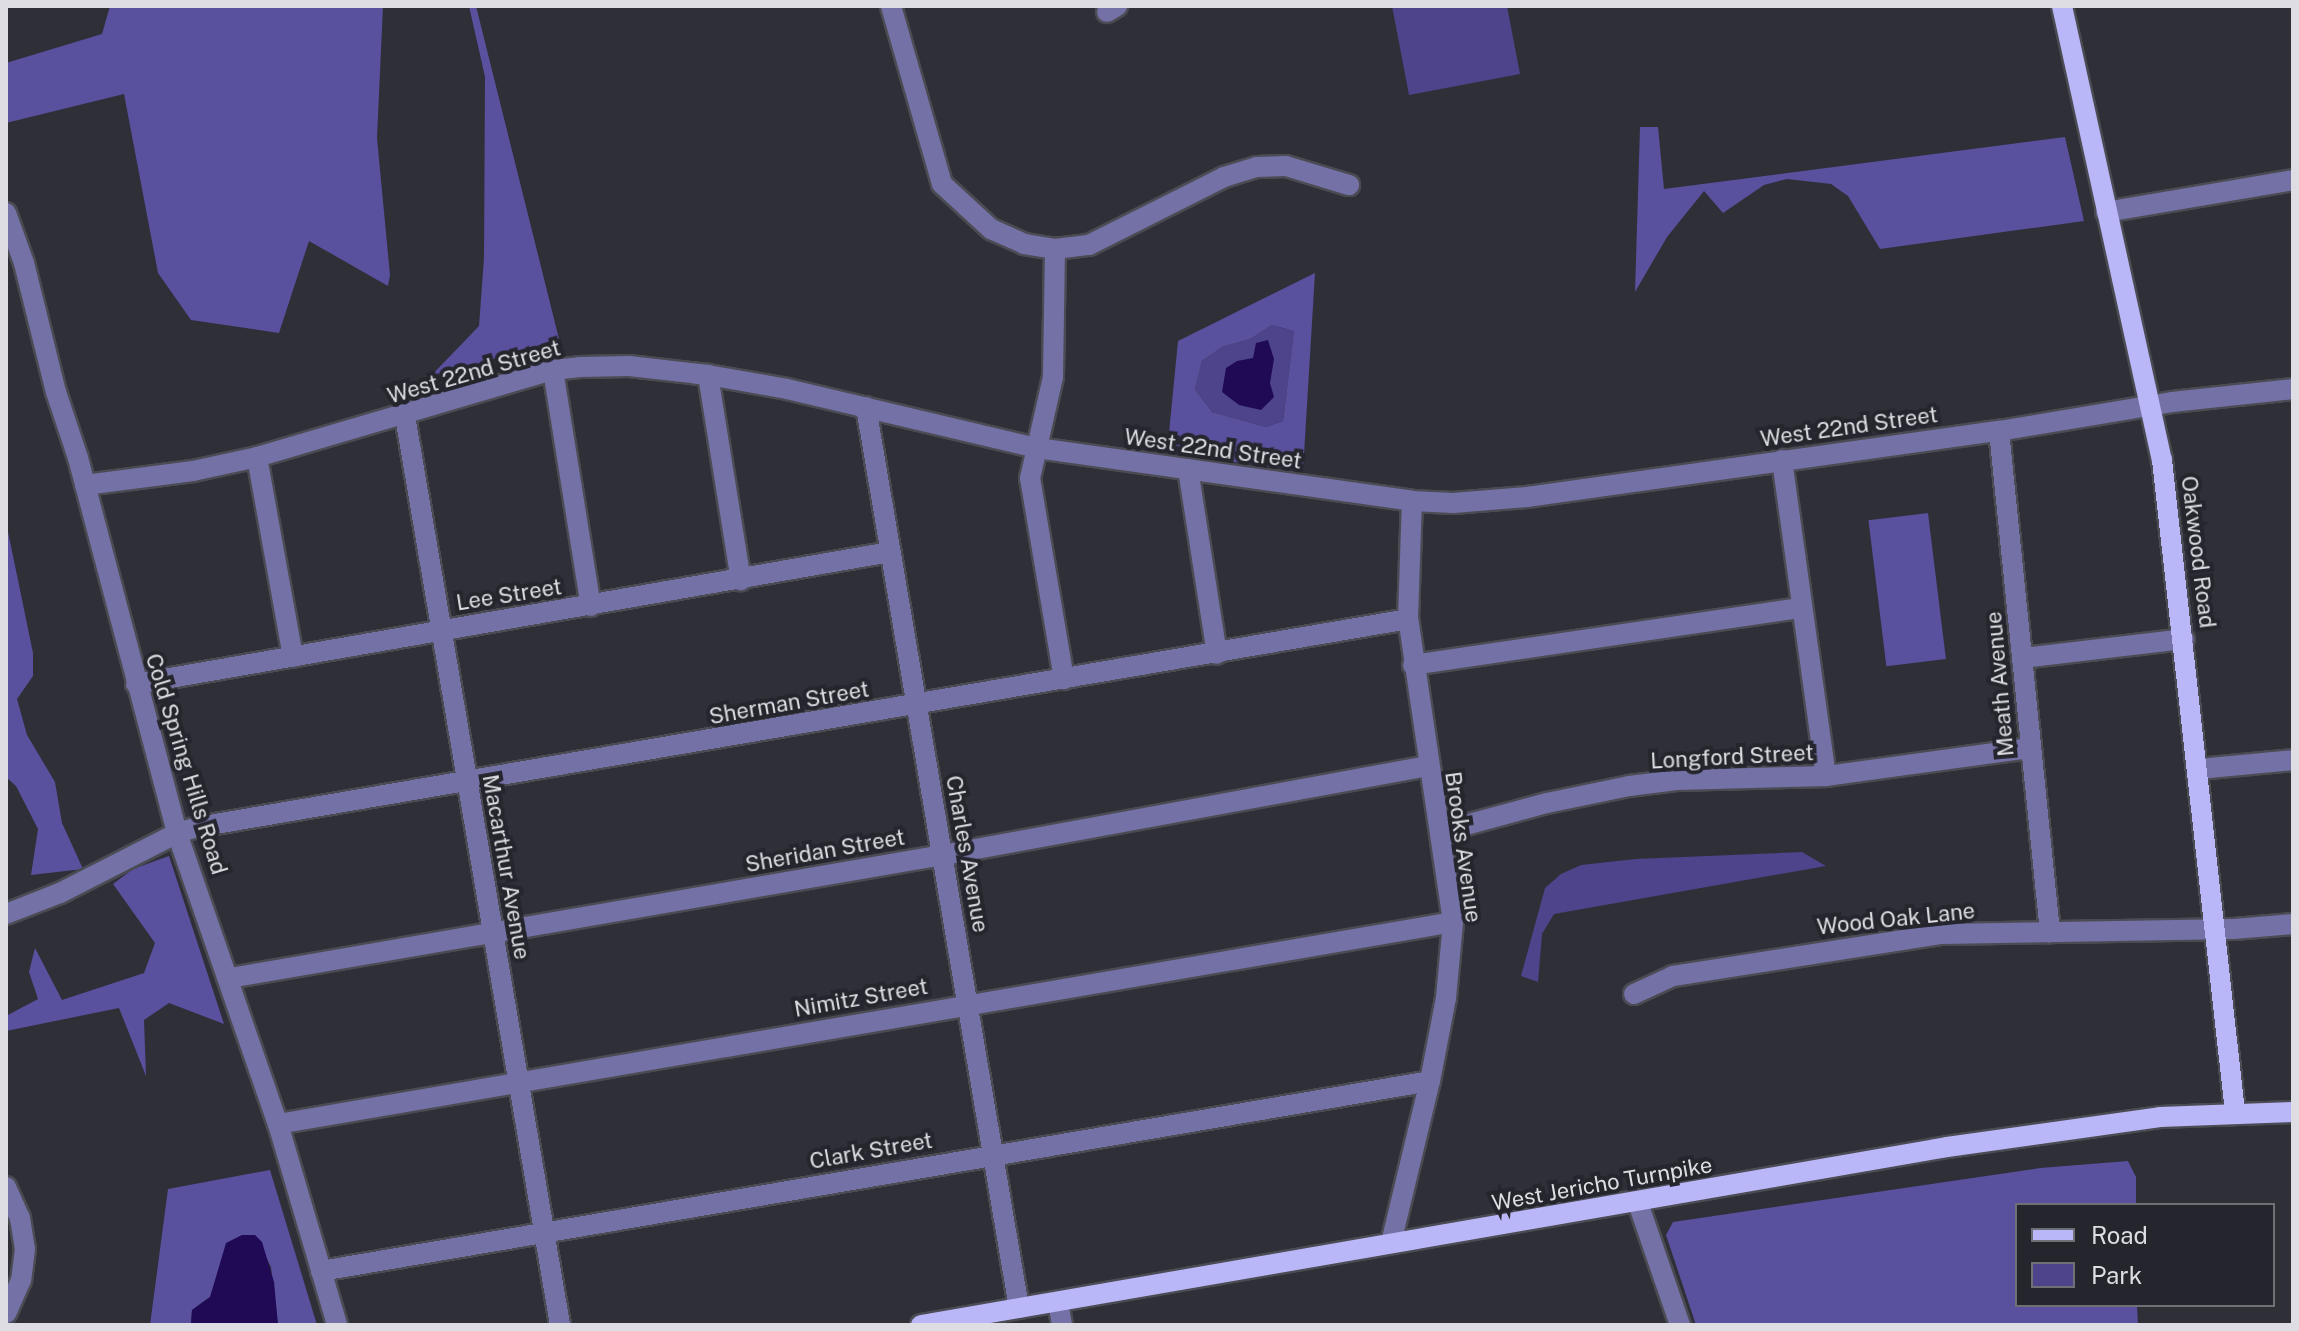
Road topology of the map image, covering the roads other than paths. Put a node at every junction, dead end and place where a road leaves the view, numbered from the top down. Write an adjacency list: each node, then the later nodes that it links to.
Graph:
1 (891, 6): 7 (street)
2 (2062, 6): 5 (main road, Oakwood Road)
3 (2293, 180): 5 (street)
4 (1349, 185): 7 (street)
5 (2106, 212): 11 (main road, Oakwood Road)
6 (6, 213): 19 (street, Cold Spring Hills Road)
7 (1055, 249): 15 (street)
8 (553, 370): 9 (street, West 22nd Street); 13 (street, West 22nd Street); 23 (street)
9 (708, 375): 12 (street, West 22nd Street); 22 (street)
10 (2293, 389): 11 (street, West 22nd Street)
11 (2151, 404): 14 (street, West 22nd Street); 27 (main road, Oakwood Road)
12 (866, 407): 15 (street, West 22nd Street); 21 (street, Charles Avenue)
13 (405, 416): 16 (street, West 22nd Street); 26 (street, Macarthur Avenue)
14 (1999, 431): 17 (street, West 22nd Street); 30 (street, Meath Avenue)
15 (1037, 448): 18 (street, West 22nd Street); 32 (street)
16 (257, 457): 19 (street, West 22nd Street); 29 (street)
17 (1782, 460): 20 (street, West 22nd Street); 24 (street)
18 (1188, 469): 20 (street, West 22nd Street); 28 (street)
19 (85, 485): 33 (street, Cold Spring Hills Road)
20 (1412, 501): 25 (street, Brooks Avenue)
21 (890, 552): 22 (street, Lee Street); 34 (street, Charles Avenue)
22 (741, 580): 23 (street, Lee Street)
23 (591, 606): 26 (street, Lee Street)
24 (1801, 608): 31 (street); 39 (street)
25 (1408, 619): 28 (street, Sherman Street); 31 (street, Brooks Avenue)
26 (441, 631): 29 (street, Lee Street); 40 (street, Macarthur Avenue)
27 (2184, 639): 30 (street); 38 (main road, Oakwood Road)
28 (1217, 654): 32 (street, Sherman Street)
29 (293, 657): 33 (street, Lee Street)
30 (2023, 658): 35 (street, Meath Avenue)
31 (1413, 665): 37 (street, Brooks Avenue)
32 (1064, 679): 34 (street, Sherman Street)
33 (136, 684): 42 (street, Cold Spring Hills Road)
34 (917, 705): 40 (street, Sherman Street); 43 (street, Charles Avenue)
35 (2030, 748): 39 (street, Longford Street); 49 (street, Meath Avenue)
36 (2293, 760): 38 (street)
37 (1427, 766): 41 (street, Brooks Avenue); 43 (street, Sheridan Street)
38 (2198, 769): 47 (main road, Oakwood Road)
39 (1826, 776): 41 (street, Longford Street)
40 (468, 783): 42 (street, Sherman Street); 48 (street, Macarthur Avenue)
41 (1440, 832): 45 (street, Brooks Avenue)
42 (177, 833): 44 (street, Sherman Street); 50 (street, Cold Spring Hills Road)
43 (943, 855): 48 (street, Sheridan Street); 52 (street, Charles Avenue)
44 (6, 914)
45 (1453, 922): 52 (street, Nimitz Street); 53 (street, Brooks Avenue)
46 (2293, 924): 47 (street, Wood Oak Lane)
47 (2216, 928): 49 (street, Wood Oak Lane); 55 (main road, Oakwood Road)
48 (493, 932): 50 (street, Sheridan Street); 54 (street, Macarthur Avenue)
49 (2050, 932): 51 (street, Wood Oak Lane)
50 (230, 978): 57 (street, Cold Spring Hills Road)
51 (1634, 994)
52 (968, 1004): 54 (street, Nimitz Street); 58 (street, Charles Avenue)
53 (1430, 1081): 58 (street, Clark Street); 62 (street, Brooks Avenue)
54 (520, 1082): 57 (street, Nimitz Street); 61 (street, Macarthur Avenue)
55 (2235, 1112): 56 (main road, West Jericho Turnpike); 60 (main road, West Jericho Turnpike)
56 (2293, 1112)
57 (278, 1124): 63 (street, Cold Spring Hills Road)
58 (993, 1155): 61 (street, Clark Street); 65 (street, Charles Avenue)
59 (6, 1187): 66 (street)
60 (1638, 1203): 62 (main road, West Jericho Turnpike); 71 (street)
61 (546, 1230): 63 (street, Clark Street); 68 (street, Macarthur Avenue)
62 (1391, 1243): 64 (main road, West Jericho Turnpike)
63 (321, 1271): 67 (street, Cold Spring Hills Road)
64 (1058, 1302): 65 (main road, West Jericho Turnpike); 70 (street)
65 (1019, 1308): 69 (main road, West Jericho Turnpike)
66 (6, 1313)
67 (337, 1325)
68 (560, 1325)
69 (921, 1325)
70 (1062, 1325)
71 (1680, 1325)

